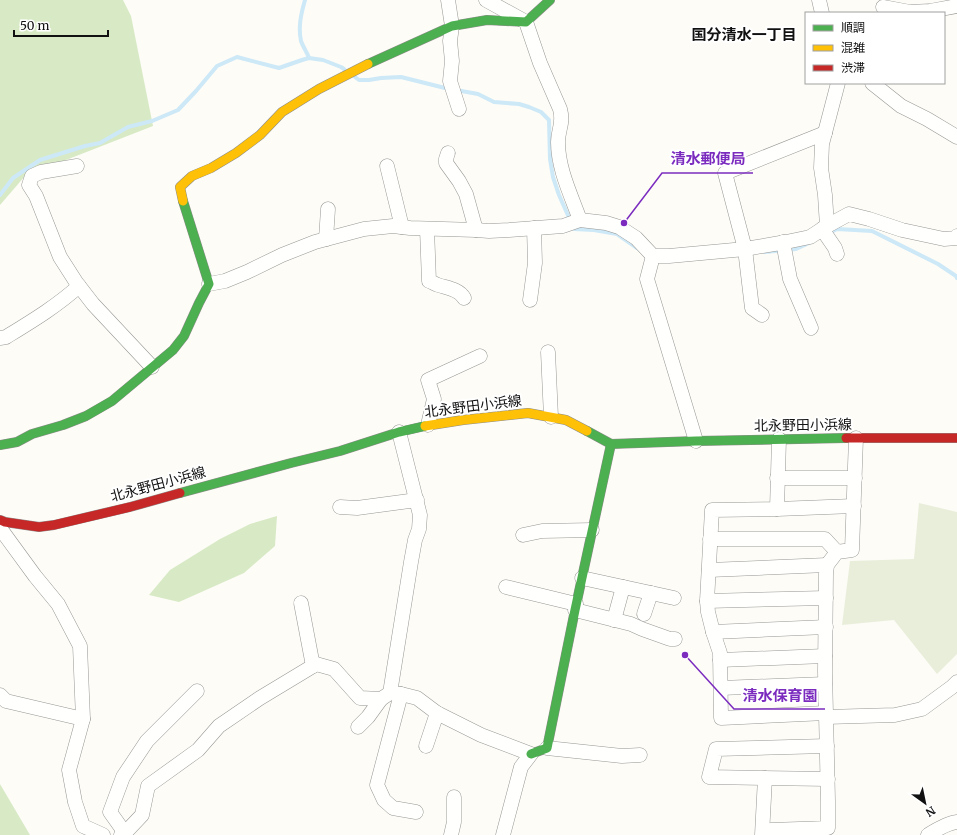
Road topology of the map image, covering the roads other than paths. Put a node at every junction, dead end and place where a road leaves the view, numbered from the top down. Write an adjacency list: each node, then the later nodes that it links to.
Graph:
1 (448, 0): 9 (street)
2 (486, 0): 8 (street)
3 (550, 0): 8 (street)
4 (819, 0): 7 (street)
5 (957, 6): 6 (street)
6 (882, 7)
7 (822, 12)
8 (526, 22): 9 (street); 19 (street)
9 (452, 26): 12 (street); 31 (street)
10 (838, 84): 13 (street)
11 (873, 84): 14 (street)
12 (459, 109)
13 (825, 134): 21 (street); 29 (street)
14 (957, 137)
15 (448, 153): 24 (street)
16 (77, 166): 32 (street)
17 (387, 166): 20 (street)
18 (328, 209): 26 (street)
19 (580, 220): 22 (street); 30 (street)
20 (402, 227): 23 (street); 26 (street)
21 (825, 227): 25 (street); 27 (street); 28 (street)
22 (534, 228): 24 (street); 34 (street)
23 (426, 229): 24 (street); 33 (street)
24 (476, 230)
25 (957, 236)
26 (326, 239): 31 (street)
27 (783, 243): 29 (street); 36 (street)
28 (834, 248)
29 (745, 249): 30 (street); 35 (street)
30 (654, 256): 47 (street)
31 (209, 284): 40 (street)
32 (79, 286): 37 (street); 40 (street)
33 (464, 298)
34 (530, 300)
35 (762, 315)
36 (811, 328)
37 (0, 338)
38 (548, 352): 41 (street)
39 (480, 356): 42 (street)
40 (152, 367): 49 (street)
41 (551, 417): 42 (street, 北永野田小浜線); 48 (street, 北永野田小浜線)
42 (428, 425): 43 (street, 北永野田小浜線)
43 (399, 432): 52 (street); 56 (street, 北永野田小浜線)
44 (856, 438): 45 (street, 北永野田小浜線); 46 (street, 北永野田小浜線); 51 (street)
45 (957, 438)
46 (779, 439): 47 (street, 北永野田小浜線); 50 (street)
47 (696, 441): 48 (street, 北永野田小浜線)
48 (611, 444): 58 (street)
49 (0, 445)
50 (777, 478): 51 (street); 55 (street)
51 (855, 478): 53 (street)
52 (417, 500): 54 (street); 86 (street)
53 (854, 506): 55 (street); 61 (street)
54 (340, 507)
55 (777, 509): 60 (street)
56 (0, 520)
57 (0, 528): 89 (street)
58 (592, 530): 59 (street); 64 (street)
59 (523, 535)
60 (710, 539): 61 (street); 63 (street)
61 (837, 552): 62 (street)
62 (827, 565): 63 (street); 69 (street)
63 (709, 570): 70 (street)
64 (582, 578): 66 (street); 72 (street)
65 (506, 587): 72 (street)
66 (623, 587): 67 (street); 74 (street)
67 (651, 593): 68 (street); 73 (street)
68 (674, 598)
69 (826, 598): 70 (street); 75 (street)
70 (707, 601): 76 (street)
71 (301, 603): 80 (street)
72 (575, 607): 74 (street); 93 (street)
73 (644, 614)
74 (614, 620): 77 (street)
75 (826, 627): 76 (street); 78 (street)
76 (713, 632): 79 (street)
77 (675, 639)
78 (825, 656): 79 (street); 82 (street)
79 (720, 660): 83 (street)
80 (313, 666): 86 (street); 102 (street)
81 (957, 682): 88 (street)
82 (825, 684): 83 (street); 88 (street)
83 (720, 688): 88 (street)
84 (197, 692): 102 (street)
85 (0, 695): 89 (street)
86 (391, 696): 87 (street); 90 (street); 99 (street)
87 (436, 713): 91 (street); 94 (street)
88 (826, 715): 92 (street)
89 (83, 720): 103 (street)
90 (358, 727)
91 (426, 746)
92 (827, 746): 96 (street); 97 (street)
93 (547, 748): 94 (street); 95 (street)
94 (531, 754): 105 (street)
95 (640, 755)
96 (765, 778): 97 (street); 106 (street)
97 (828, 779): 101 (street)
98 (454, 797): 104 (street)
99 (416, 812)
100 (957, 822): 107 (street)
101 (829, 831): 106 (street)
102 (123, 834)
103 (103, 835)
104 (451, 835)
105 (503, 835)
106 (763, 835)
107 (928, 835)

